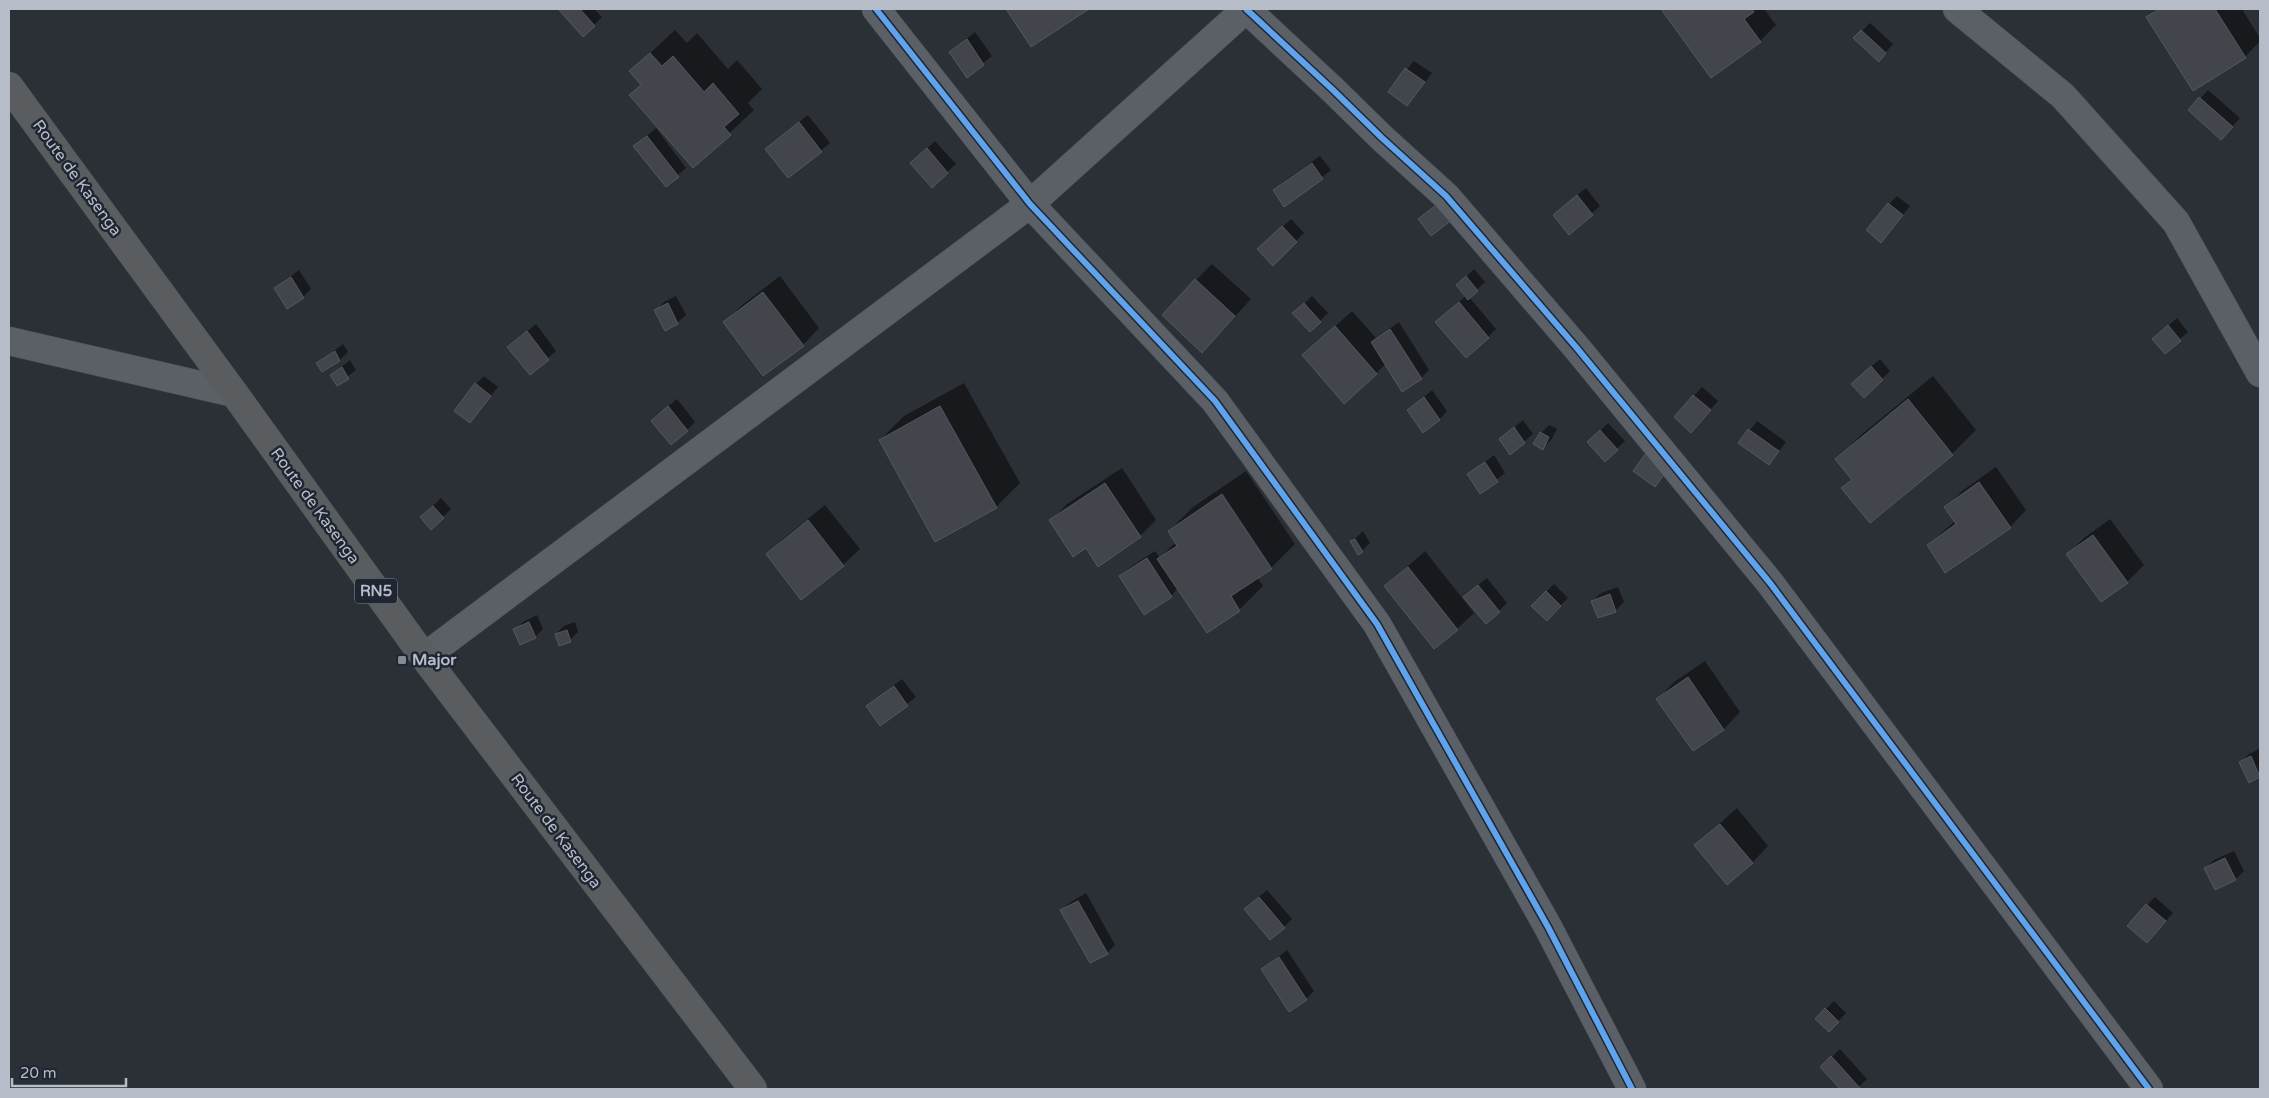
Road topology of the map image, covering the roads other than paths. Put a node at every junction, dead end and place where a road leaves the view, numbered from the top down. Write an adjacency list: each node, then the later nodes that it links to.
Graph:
1 (876, 9): 5 (street)
2 (1246, 9): 5 (street); 12 (street)
3 (1957, 9): 7 (street)
4 (9, 86): 8 (highway, Route de Kasenga / RN5)
5 (1030, 204): 9 (street); 11 (street)
6 (9, 341): 8 (street)
7 (2260, 373)
8 (234, 392): 9 (highway, Route de Kasenga / RN5)
9 (424, 657): 10 (highway, Route de Kasenga / RN5)
10 (753, 1089)
11 (1632, 1089)
12 (2149, 1089)

